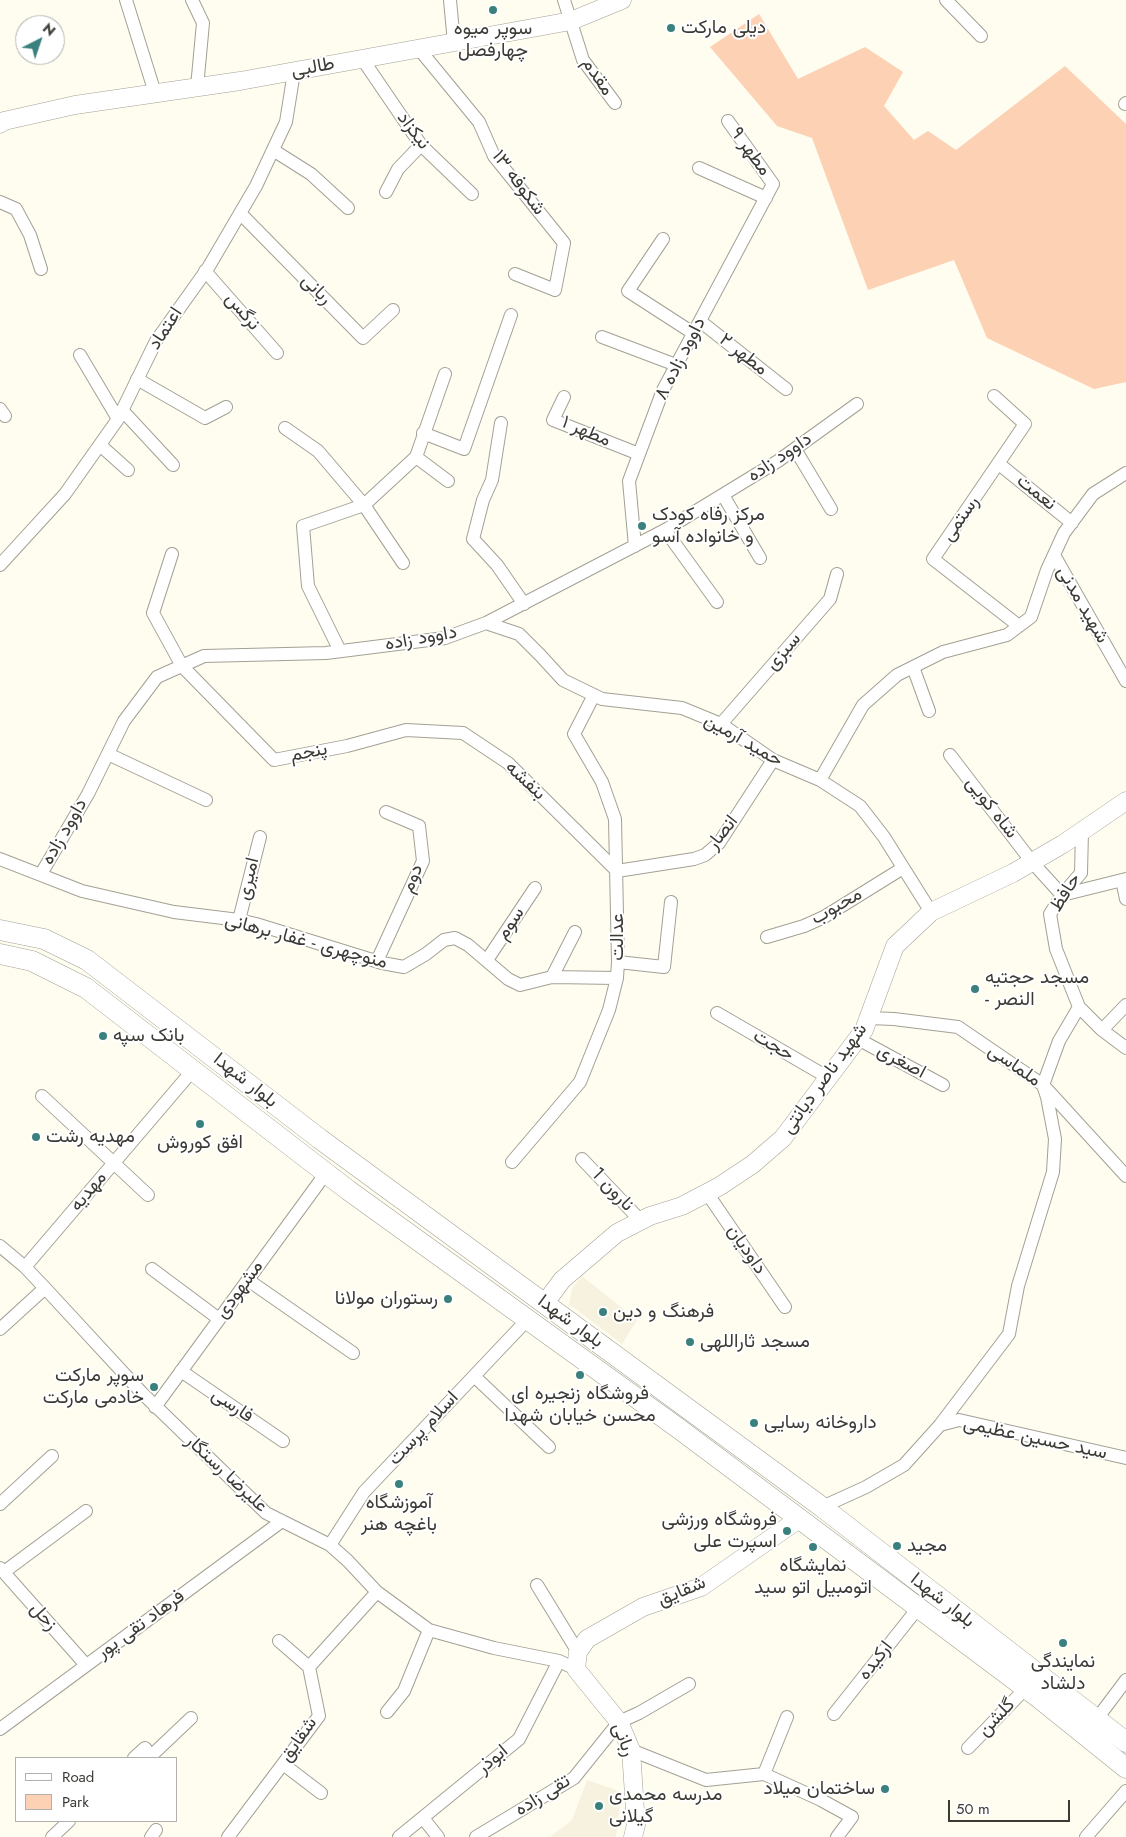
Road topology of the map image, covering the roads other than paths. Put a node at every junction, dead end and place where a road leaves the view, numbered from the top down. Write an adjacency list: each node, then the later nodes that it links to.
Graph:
1 (126, 0): 14 (street)
2 (192, 0): 13 (street)
3 (450, 0): 9 (street)
4 (564, 0): 7 (street, مقدم)
5 (622, 0): 7 (main road, طالبی)
6 (946, 0): 8 (street)
7 (572, 21): 9 (main road, طالبی); 15 (street, مقدم)
8 (981, 36)
9 (454, 44): 10 (main road, طالبی)
10 (419, 49): 11 (main road, طالبی); 31 (street, شکوفه ۱۳)
11 (363, 60): 12 (main road, طالبی); 18 (street, نیکزاد)
12 (294, 72): 13 (main road, طالبی); 19 (street, اعتماد)
13 (197, 87): 14 (main road, طالبی)
14 (155, 93): 17 (main road, طالبی)
15 (615, 103)
16 (728, 121): 21 (street, مطهر ۹)
17 (0, 124)
18 (421, 145): 22 (street); 23 (street, نیکزاد)
19 (273, 150): 26 (street); 27 (street, اعتماد)
20 (699, 168): 24 (street)
21 (773, 184): 24 (street, داوود زاده ۸)
22 (386, 192)
23 (472, 194)
24 (766, 198): 34 (street, داوود زاده ۸)
25 (0, 202): 29 (street)
26 (348, 208)
27 (240, 213): 30 (street, اعتماد); 32 (street, ربانی)
28 (663, 239): 35 (street)
29 (41, 269)
30 (205, 271): 37 (street, نرگس); 41 (street, اعتماد)
31 (514, 274)
32 (394, 310)
33 (512, 315): 50 (street)
34 (700, 321): 35 (street, داوود زاده ۸); 42 (street, مطهر ۲)
35 (693, 333): 39 (street, داوود زاده ۸)
36 (602, 336): 39 (street)
37 (277, 353)
38 (80, 356): 47 (street)
39 (676, 365): 53 (street, داوود زاده ۸)
40 (445, 374): 50 (street)
41 (137, 379): 46 (street); 47 (street, اعتماد)
42 (786, 388)
43 (994, 396): 55 (street, رستمی)
44 (564, 397): 53 (street, مطهر ۱)
45 (857, 404): 52 (street, داوود زاده)
46 (226, 407)
47 (120, 414): 51 (street, اعتماد); 56 (street)
48 (501, 423): 73 (street)
49 (285, 428): 61 (street)
50 (423, 433): 54 (street)
51 (100, 445): 57 (street); 70 (street, اعتماد)
52 (794, 449): 60 (street, داوود زاده); 62 (street)
53 (639, 454): 65 (street, داوود زاده ۸)
54 (416, 457): 59 (street); 61 (street)
55 (999, 464): 63 (street, نعمت); 75 (street, رستمی)
56 (173, 465)
57 (128, 470)
58 (1126, 473): 63 (street)
59 (448, 481)
60 (723, 495): 64 (street, داوود زاده); 68 (street)
61 (364, 505): 69 (street); 76 (street)
62 (831, 509)
63 (1072, 523): 67 (street)
64 (665, 530): 65 (street, داوود زاده); 72 (street)
65 (635, 546): 73 (street, داوود زاده)
66 (172, 554): 77 (street)
67 (1054, 555): 75 (street); 79 (street, شهید مدنی)
68 (760, 558)
69 (403, 563)
70 (0, 564)
71 (837, 574): 82 (street, سبزی)
72 (716, 602)
73 (524, 604): 74 (street, داوود زاده)
74 (486, 623): 76 (street, داوود زاده); 80 (street, حمید آرمین)
75 (1019, 626): 78 (street)
76 (340, 651): 77 (street, داوود زاده)
77 (182, 666): 83 (street, پنجم); 84 (street, داوود زاده)
78 (913, 667): 81 (street); 87 (street)
79 (1126, 681)
80 (594, 695): 82 (street, حمید آرمین); 96 (street, عدالت)
81 (929, 711)
82 (721, 724): 86 (street, حمید آرمین)
83 (414, 731): 96 (street, بنفشه)
84 (108, 754): 88 (street); 97 (street, داوود زاده)
85 (950, 755): 94 (street, شاه کویی)
86 (773, 760): 87 (street, حمید آرمین); 96 (street, انصار)
87 (820, 780): 95 (street, حمید آرمین)
88 (206, 800)
89 (1126, 801): 91 (main road, شهید ناصر دیانتی)
90 (386, 812): 110 (street, دوم)
91 (1082, 831): 94 (main road, شهید ناصر دیانتی); 100 (street, حافظ)
92 (260, 837): 104 (street, امیری)
93 (0, 860): 97 (street, منوچهری - غفار برهانی)
94 (1032, 862): 100 (street, شاه کویی); 103 (main road, شهید ناصر دیانتی)
95 (903, 868): 103 (street, حمید آرمین); 107 (street, محبوب)
96 (617, 871): 111 (street, عدالت)
97 (41, 874): 104 (street, منوچهری - غفار برهانی)
98 (1124, 879): 100 (street); 101 (street)
99 (535, 888): 109 (street, سوم)
100 (1062, 895): 115 (street, حافظ)
101 (1126, 899)
102 (671, 902): 111 (street)
103 (931, 912): 117 (main road, شهید ناصر دیانتی)
104 (239, 920): 110 (street, منوچهری - غفار برهانی)
105 (0, 930): 121 (main road, بلوار شهدا)
106 (575, 932): 112 (street)
107 (767, 937)
108 (0, 954): 122 (main road, بلوار شهدا)
109 (487, 960): 110 (street, منوچهری - غفار برهانی); 112 (street, منوچهری - غفار برهانی)
110 (377, 962)
111 (618, 962): 113 (street, عدالت)
112 (552, 977): 113 (street)
113 (617, 978): 128 (street, عدالت)
114 (1126, 1005): 118 (street)
115 (1079, 1007): 118 (street, حافظ); 125 (street)
116 (717, 1013): 123 (street, حجت)
117 (868, 1018): 119 (main road, شهید ناصر دیانتی); 125 (street, ملماسی)
118 (1102, 1030): 120 (street, حافظ)
119 (858, 1039): 123 (main road, شهید ناصر دیانتی); 124 (street, اصغری)
120 (1126, 1048)
121 (206, 1052): 122 (main road); 140 (main road, بلوار شهدا)
122 (193, 1070): 129 (street, مهدیه); 130 (main road, بلوار شهدا)
123 (829, 1078): 132 (main road, شهید ناصر دیانتی)
124 (943, 1085)
125 (1043, 1085): 131 (street, ملماسی); 149 (street)
126 (42, 1096): 129 (street)
127 (582, 1159): 134 (street, نارون 1)
128 (512, 1162)
129 (114, 1163): 133 (street); 136 (street, مهدیه)
130 (326, 1173): 138 (street, مشهودی); 143 (main road, بلوار شهدا)
131 (1126, 1176)
132 (707, 1193): 134 (main road, شهید ناصر دیانتی); 141 (street, داودیان)
133 (148, 1195)
134 (641, 1220): 140 (main road, شهید ناصر دیانتی)
135 (0, 1246): 136 (street, علیرضا رستگار)
136 (25, 1267): 139 (street, علیرضا رستگار)
137 (152, 1269): 142 (street)
138 (248, 1280): 142 (street, مشهودی); 145 (street)
139 (45, 1288): 144 (street); 148 (street, علیرضا رستگار)
140 (545, 1303): 155 (main road, بلوار شهدا)
141 (785, 1307)
142 (219, 1319): 146 (street, مشهودی)
143 (528, 1319): 147 (street, اسلام پرست); 157 (main road, بلوار شهدا)
144 (0, 1329)
145 (353, 1353)
146 (181, 1372): 148 (street, مشهودی); 150 (street, فارسی)
147 (474, 1376): 151 (street); 159 (street, اسلام پرست)
148 (155, 1407): 158 (street, علیرضا رستگار)
149 (940, 1424): 153 (street, سید حسین عظیمی); 155 (street, سید حسین عظیمی)
150 (283, 1441)
151 (549, 1447)
152 (52, 1456): 154 (street)
153 (1126, 1458)
154 (0, 1504)
155 (822, 1507): 157 (main road); 177 (main road, بلوار شهدا)
156 (86, 1511): 160 (street)
157 (800, 1519): 163 (main road, بلوار شهدا); 166 (main road, شقایق)
158 (282, 1521): 159 (street, علیرضا رستگار); 168 (street, فرهاد تقی پور)
159 (330, 1545): 162 (street, علیرضا رستگار)
160 (2, 1570): 168 (street, زحل)
161 (537, 1585): 166 (street)
162 (377, 1592): 164 (street, علیرضا رستگار); 169 (street)
163 (918, 1608): 172 (main road, بلوار شهدا); 174 (street, ارکیده)
164 (429, 1630): 167 (street, علیرضا رستگار); 173 (street)
165 (279, 1641): 169 (street)
166 (577, 1660): 167 (street, علیرضا رستگار); 178 (main road, ربانی)
167 (559, 1661): 189 (street, ابوذر)
168 (86, 1665): 179 (street, فرهاد تقی پور)
169 (309, 1667): 184 (street, شقایق)
170 (1126, 1680): 177 (street)
171 (688, 1684): 178 (street)
172 (1026, 1688): 181 (street, گلشن); 185 (main road, بلوار شهدا)
173 (387, 1712)
174 (834, 1714)
175 (787, 1717): 186 (street)
176 (191, 1718): 183 (street)
177 (1096, 1720): 180 (main road, بلوار شهدا)
178 (619, 1722): 182 (main road, ربانی); 197 (street, تقی زاده)
179 (0, 1729)
180 (1126, 1742)
181 (968, 1748)
182 (631, 1750): 186 (street); 191 (main road, ربانی)
183 (135, 1757)
184 (283, 1764): 188 (street); 194 (street, شقایق)
185 (1126, 1768)
186 (764, 1774): 198 (street)
187 (1126, 1791): 192 (street)
188 (321, 1793)
189 (423, 1818): 195 (street, ابوذر); 196 (street)
190 (68, 1822): 193 (street)
191 (633, 1833)
192 (1089, 1836)
193 (52, 1837)
194 (228, 1837)
195 (399, 1837)
196 (438, 1837)
197 (476, 1837)
198 (836, 1837)

